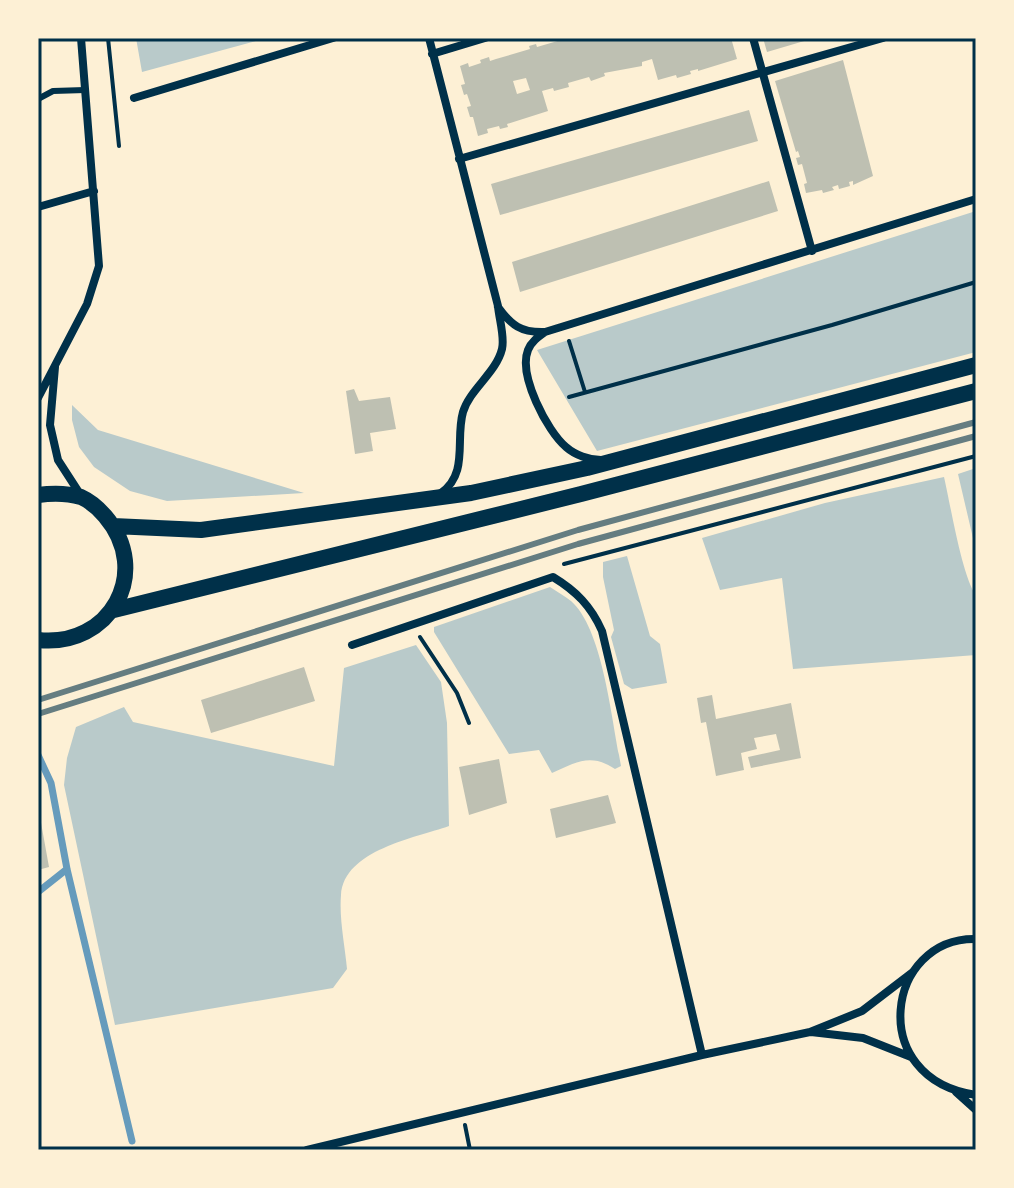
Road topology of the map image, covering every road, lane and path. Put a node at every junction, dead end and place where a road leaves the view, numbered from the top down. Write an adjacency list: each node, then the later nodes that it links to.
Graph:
1 (81, 38): 10 (street)
2 (108, 38): 13 (path)
3 (333, 38): 11 (street)
4 (429, 38): 8 (street)
5 (485, 38): 8 (street)
6 (753, 38): 9 (street)
7 (883, 38): 9 (street)
8 (432, 54): 14 (street)
9 (762, 73): 14 (street); 18 (street)
10 (85, 90): 12 (lane); 15 (street)
11 (134, 98)
12 (38, 99)
13 (119, 146)
14 (459, 159): 20 (street)
15 (94, 191): 17 (street); 23 (street)
16 (976, 199): 18 (street)
17 (38, 207)
18 (812, 251): 21 (street)
19 (976, 282): 26 (path)
20 (498, 306): 22 (street); 33 (street)
21 (564, 325): 22 (street); 26 (path)
22 (545, 332): 30 (street)
23 (56, 362): 28 (street); 32 (street)
24 (976, 365): 30 (main road)
25 (976, 391): 36 (main road)
26 (585, 392): 27 (path)
27 (569, 397)
28 (38, 398)
29 (976, 456): 35 (path)
30 (622, 458): 33 (main road)
31 (38, 495): 32 (main road)
32 (83, 498): 34 (main road)
33 (430, 500): 34 (main road)
34 (113, 526): 36 (main road)
35 (553, 577): 37 (street); 44 (street)
36 (114, 610): 38 (main road)
37 (412, 625): 39 (street); 40 (path)
38 (38, 640)
39 (352, 645)
40 (469, 723)
41 (976, 939): 42 (street)
42 (913, 972): 43 (street); 45 (street)
43 (810, 1032): 44 (street); 45 (street)
44 (702, 1055): 49 (street)
45 (911, 1057): 46 (street)
46 (955, 1092): 47 (street); 48 (street)
47 (976, 1095)
48 (976, 1110)
49 (307, 1150)

